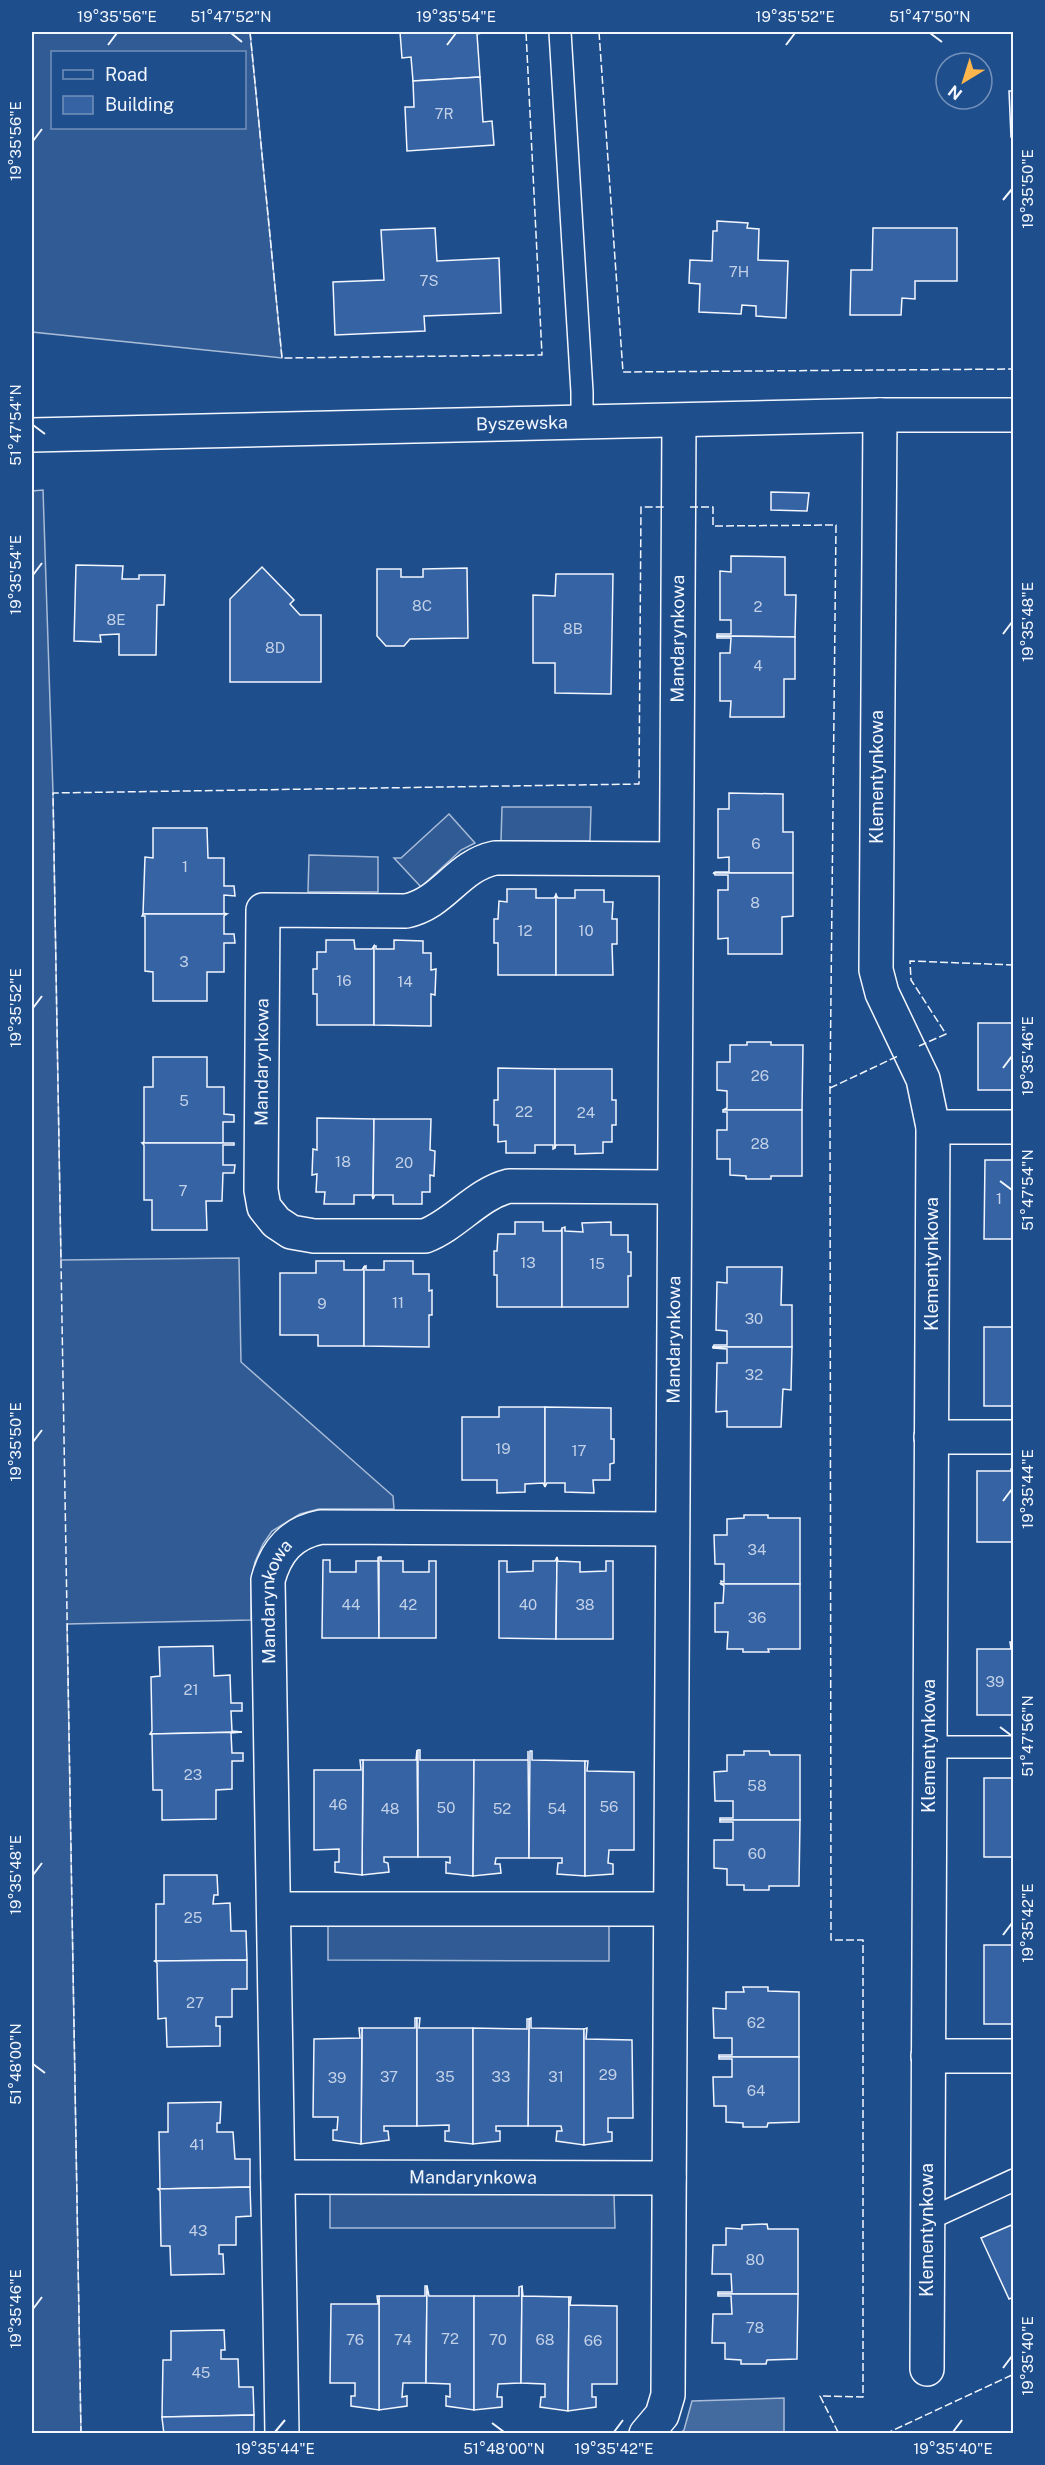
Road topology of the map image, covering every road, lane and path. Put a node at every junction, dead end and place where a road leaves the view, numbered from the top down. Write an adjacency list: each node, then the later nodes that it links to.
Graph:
1 (560, 32): 5 (lane)
2 (880, 415): 3 (street, Byszewska); 4 (street, Byszewska); 8 (street, Klementynkowa)
3 (1014, 415)
4 (678, 420): 5 (street, Byszewska); 7 (street, Mandarynkowa)
5 (582, 424): 6 (street, Byszewska)
6 (32, 435)
7 (676, 860): 10 (street, Mandarynkowa); 10 (street, Mandarynkowa)
8 (933, 1127): 9 (street); 11 (street, Klementynkowa)
9 (1014, 1127)
10 (674, 1187): 13 (street, Mandarynkowa)
11 (931, 1437): 12 (street); 15 (street, Klementynkowa)
12 (1014, 1437)
13 (672, 1529): 16 (street, Mandarynkowa); 17 (street, Mandarynkowa)
14 (1014, 1747): 15 (lane)
15 (930, 1748): 18 (street, Klementynkowa)
16 (274, 1909): 17 (street); 20 (street, Mandarynkowa)
17 (670, 1909): 21 (street, Mandarynkowa)
18 (928, 2056): 19 (street); 23 (street, Klementynkowa)
19 (1014, 2056)
20 (278, 2176): 21 (street, Mandarynkowa); 25 (street, Mandarynkowa)
21 (669, 2178): 26 (street, Mandarynkowa)
22 (1014, 2180): 23 (lane)
23 (927, 2220): 24 (street, Klementynkowa)
24 (927, 2369)
25 (282, 2433)
26 (646, 2433)

